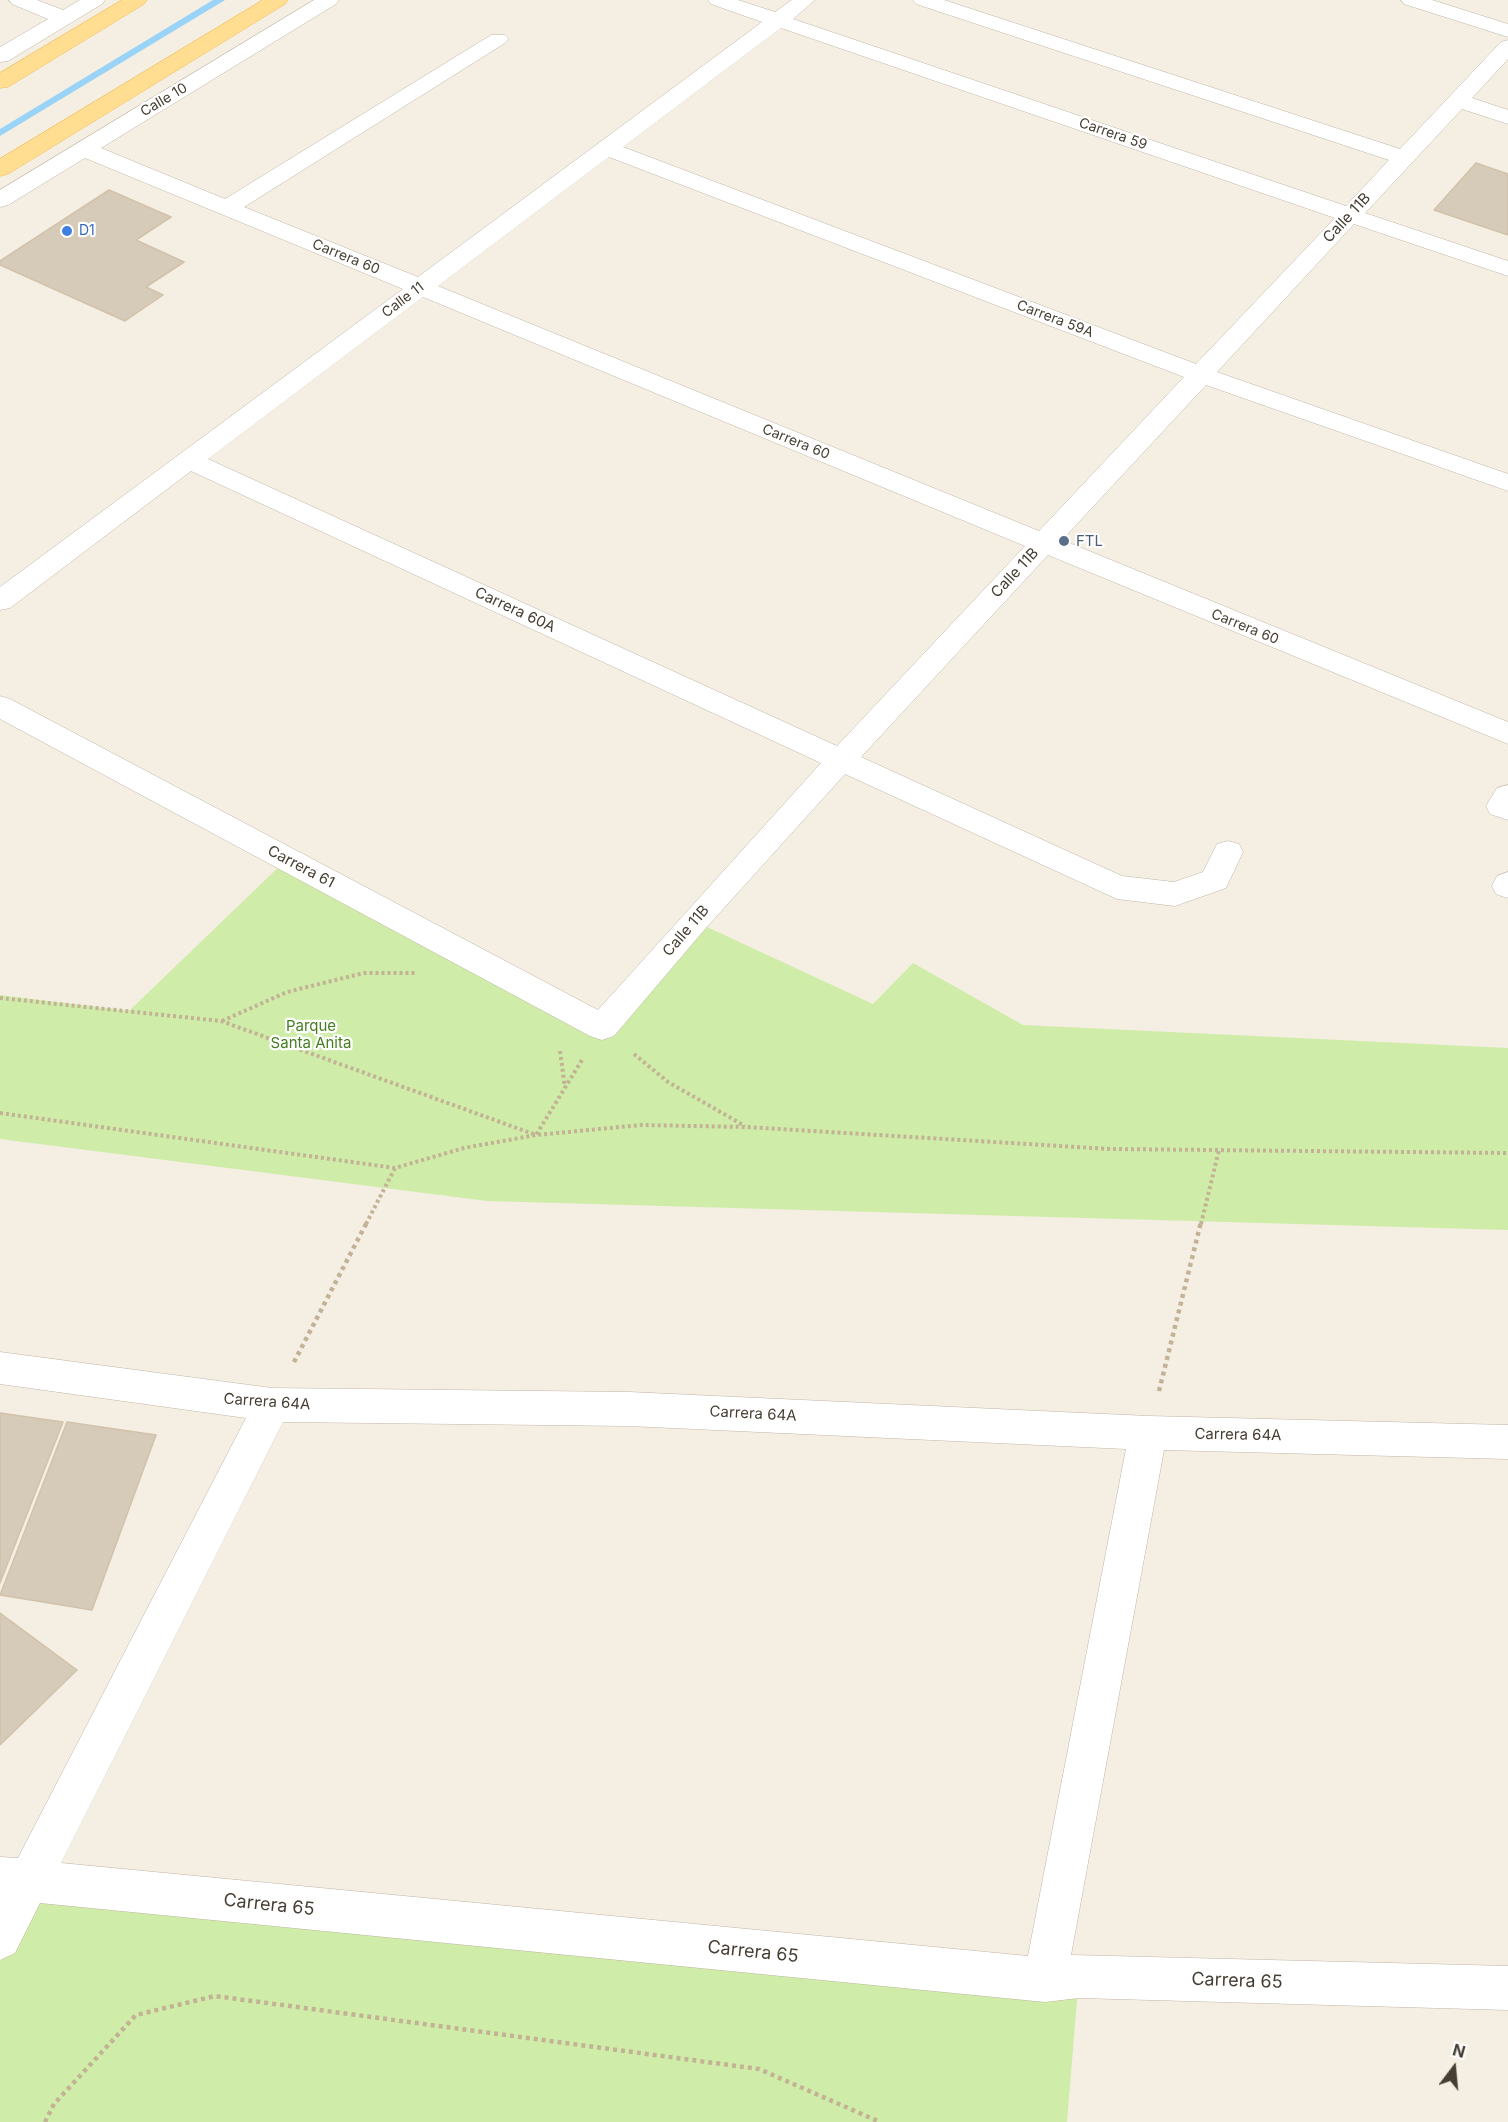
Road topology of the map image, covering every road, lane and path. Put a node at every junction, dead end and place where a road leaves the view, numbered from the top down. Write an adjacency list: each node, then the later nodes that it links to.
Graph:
1 (19, 0): 10 (street)
2 (95, 0): 10 (street)
3 (137, 0): 16 (main road)
4 (278, 0): 19 (main road, Calle 10)
5 (329, 0): 20 (street, Calle 10)
6 (718, 0): 11 (street, Carrera 59)
7 (805, 0): 11 (street, Calle 11)
8 (923, 0): 23 (street)
9 (1411, 0): 12 (street)
10 (64, 18): 15 (street)
11 (776, 20): 21 (street, Calle 11); 27 (street, Carrera 59)
12 (1508, 31)
13 (498, 39): 26 (street)
14 (1508, 46): 17 (street, Calle 11B)
15 (0, 56)
16 (0, 82)
17 (1457, 100): 18 (street); 23 (street, Calle 11B)
18 (1508, 117)
19 (85, 119): 20 (main road); 24 (main road, Calle 10)
20 (114, 130): 22 (street, Calle 10)
21 (605, 148): 29 (street, Calle 11); 30 (street, Carrera 59A)
22 (84, 149): 25 (street, Calle 10); 26 (street, Carrera 60)
23 (1403, 157): 27 (street, Calle 11B)
24 (0, 170)
25 (0, 200)
26 (226, 208): 29 (street, Carrera 60)
27 (1350, 215): 28 (street, Carrera 59); 30 (street, Calle 11B)
28 (1508, 269)
29 (420, 287): 31 (street, Calle 11); 33 (street, Carrera 60)
30 (1201, 375): 32 (street, Carrera 59A); 33 (street, Calle 11B)
31 (189, 460): 34 (street, Calle 11); 37 (street, Carrera 60A)
32 (1508, 483)
33 (1043, 544): 36 (street, Carrera 60); 37 (street, Calle 11B)
34 (0, 601)
35 (0, 706): 44 (street, Carrera 61)
36 (1508, 734)
37 (840, 761): 40 (street, Carrera 60A); 44 (street, Calle 11B)
38 (1508, 796): 39 (street)
39 (1508, 809)
40 (1227, 852)
41 (419, 974): 43 (path)
42 (0, 998): 43 (path)
43 (221, 1022): 49 (path)
44 (602, 1028): 46 (path); 48 (path)
45 (554, 1042): 46 (path)
46 (565, 1088): 49 (path)
47 (0, 1113): 52 (path)
48 (746, 1127): 49 (path); 50 (path)
49 (536, 1136): 52 (path)
50 (1219, 1150): 51 (path); 55 (path)
51 (1508, 1153)
52 (395, 1168): 54 (path)
53 (0, 1368): 54 (street, Carrera 64A)
54 (272, 1405): 55 (street, Carrera 64A); 57 (street)
55 (1148, 1433): 56 (street, Carrera 64A); 59 (street)
56 (1508, 1442)
57 (14, 1880): 58 (street); 59 (street, Carrera 65)
58 (0, 1938)
59 (1045, 1980): 60 (street, Carrera 65)
60 (1508, 1988)
61 (45, 2122): 62 (path)
62 (880, 2122)

